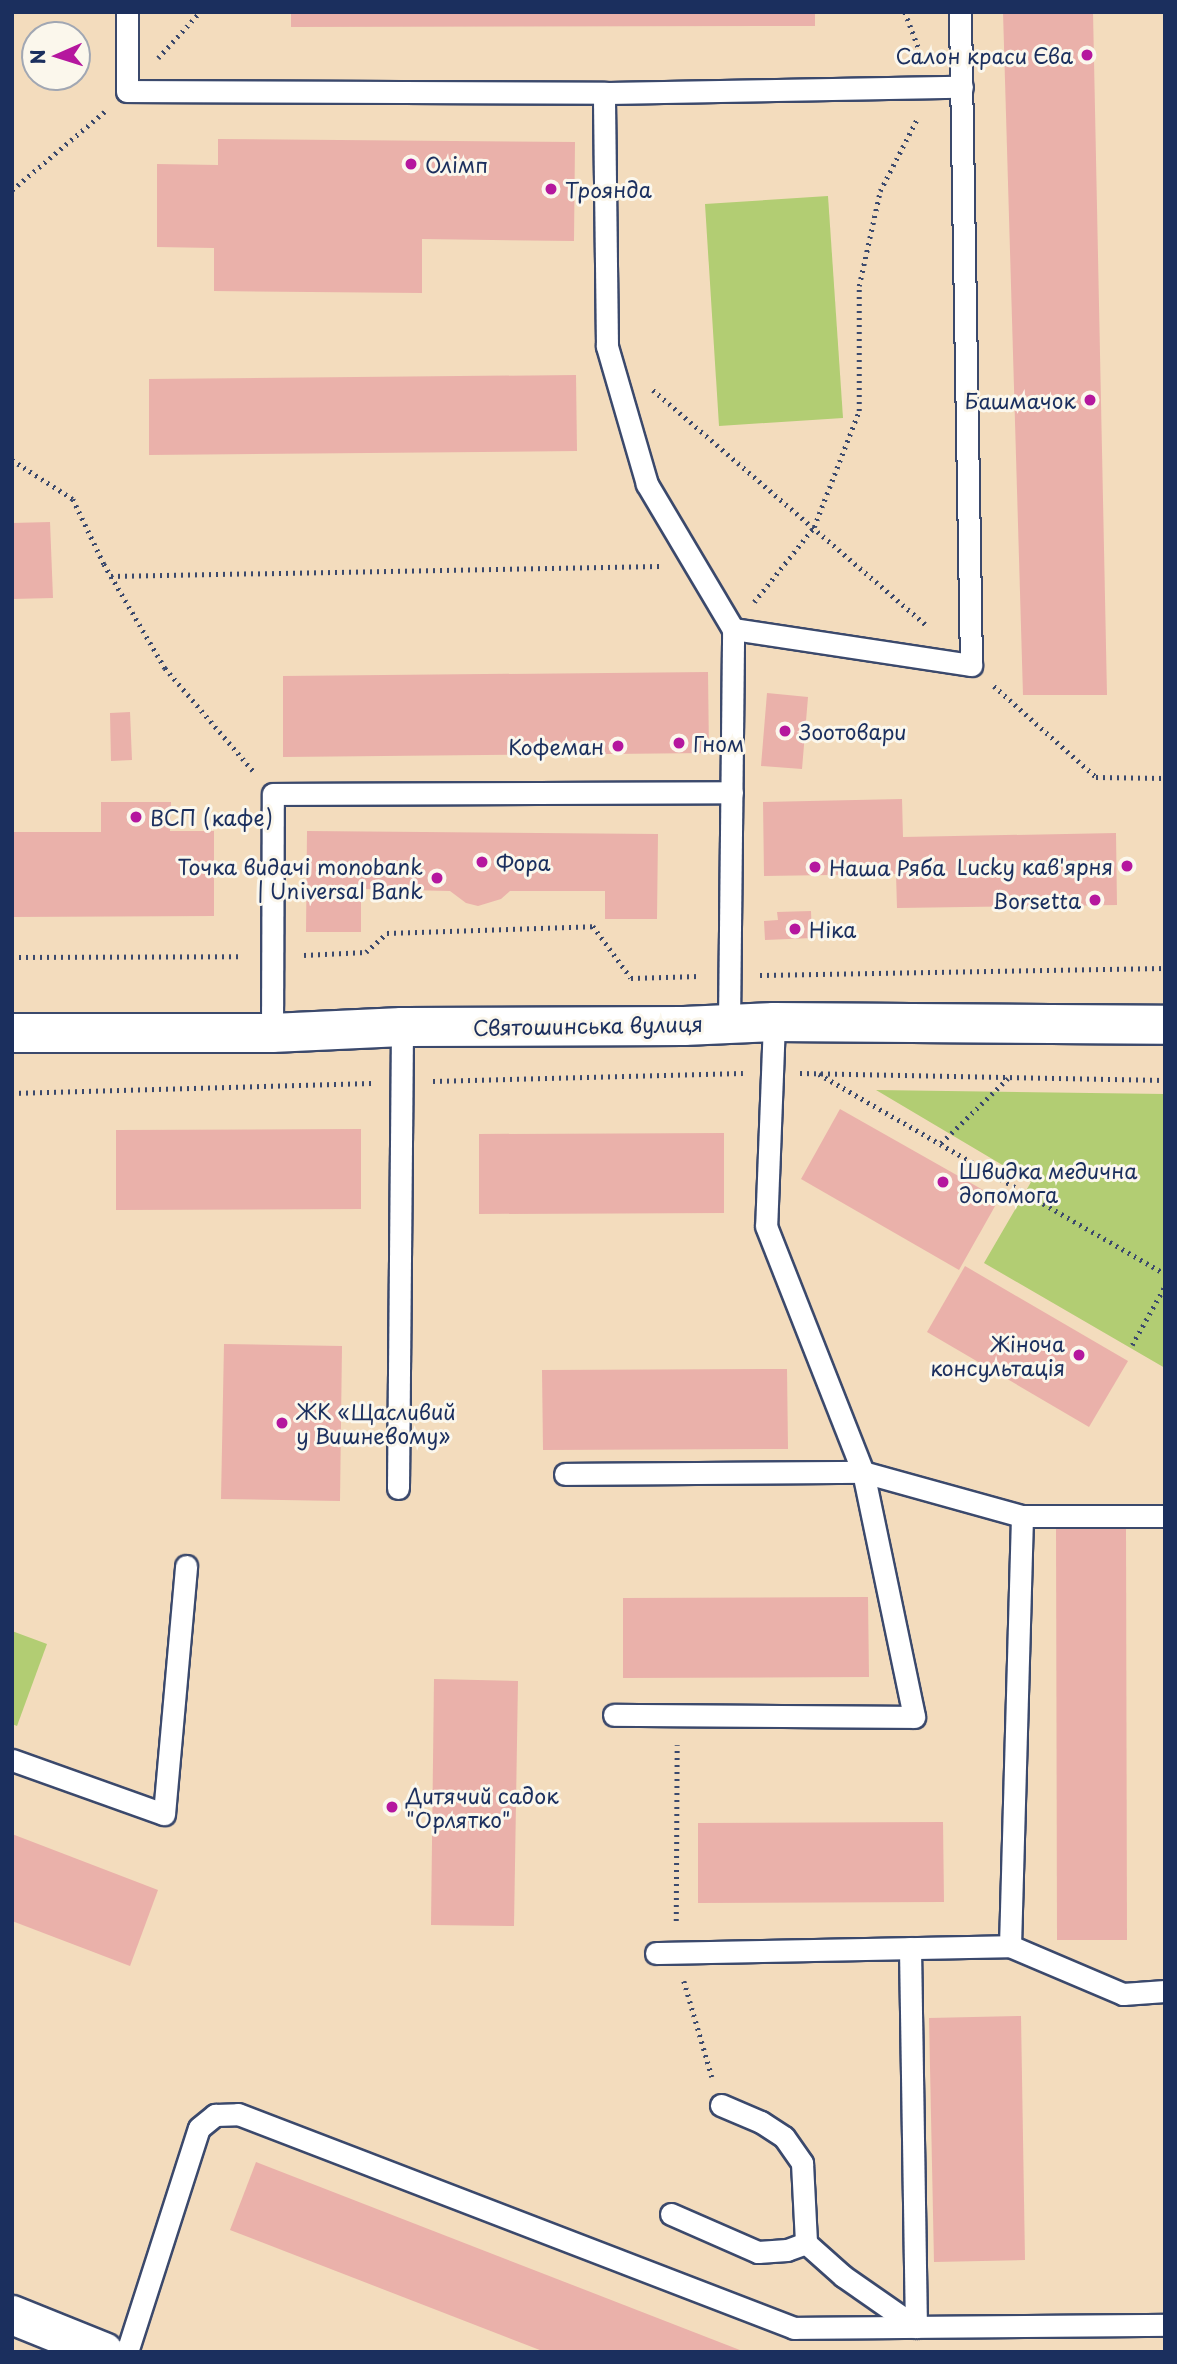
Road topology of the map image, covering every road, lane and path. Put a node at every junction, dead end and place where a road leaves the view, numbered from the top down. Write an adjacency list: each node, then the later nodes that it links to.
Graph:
1 (127, 12): 7 (lane)
2 (200, 12): 7 (path)
3 (905, 12): 6 (path)
4 (960, 12): 5 (lane)
5 (962, 87): 6 (lane); 16 (lane)
6 (934, 88): 8 (lane); 12 (path)
7 (127, 91): 8 (lane); 9 (path)
8 (604, 93): 13 (lane)
9 (12, 190)
10 (652, 388): 12 (path)
11 (12, 460): 14 (path)
12 (814, 527): 15 (path); 16 (path)
13 (696, 566): 14 (path); 15 (lane)
14 (111, 576): 19 (path)
15 (733, 629): 16 (lane); 18 (lane)
16 (971, 666): 17 (path)
17 (1165, 778)
18 (732, 792): 19 (lane); 23 (lane)
19 (273, 794): 20 (lane)
20 (273, 956): 21 (path); 23 (path); 29 (lane)
21 (12, 957)
22 (1165, 968): 23 (path)
23 (730, 975): 25 (lane)
24 (774, 1022): 25 (street, Святошинська вулиця); 26 (street, Святошинська вулиця); 30 (lane)
25 (729, 1024): 27 (street, Святошинська вулиця)
26 (1165, 1025)
27 (401, 1027): 29 (street, Святошинська вулиця); 34 (lane)
28 (12, 1033): 29 (street, Святошинська вулиця)
29 (272, 1033)
30 (774, 1072): 31 (path); 34 (path); 40 (lane)
31 (818, 1074): 32 (path); 36 (path)
32 (1009, 1077): 33 (path); 36 (path)
33 (1165, 1080)
34 (400, 1082): 35 (path); 42 (lane)
35 (12, 1093)
36 (941, 1143): 37 (path)
37 (1165, 1274)
38 (1165, 1286): 39 (path)
39 (1132, 1345)
40 (863, 1472): 41 (lane); 43 (lane); 47 (lane)
41 (565, 1474)
42 (398, 1489)
43 (1022, 1516): 44 (lane); 49 (lane)
44 (1165, 1516)
45 (186, 1566): 48 (lane)
46 (614, 1715): 47 (lane)
47 (678, 1716): 51 (path)
48 (12, 1760)
49 (1010, 1946): 50 (lane); 52 (lane)
50 (909, 1948): 51 (lane); 58 (lane)
51 (666, 1953): 53 (path)
52 (1165, 1992)
53 (721, 2105): 55 (lane)
54 (671, 2214): 55 (lane)
55 (806, 2243): 58 (lane)
56 (12, 2315): 59 (street)
57 (1165, 2325): 58 (lane)
58 (916, 2327): 60 (lane)
59 (103, 2352)
60 (127, 2352)

